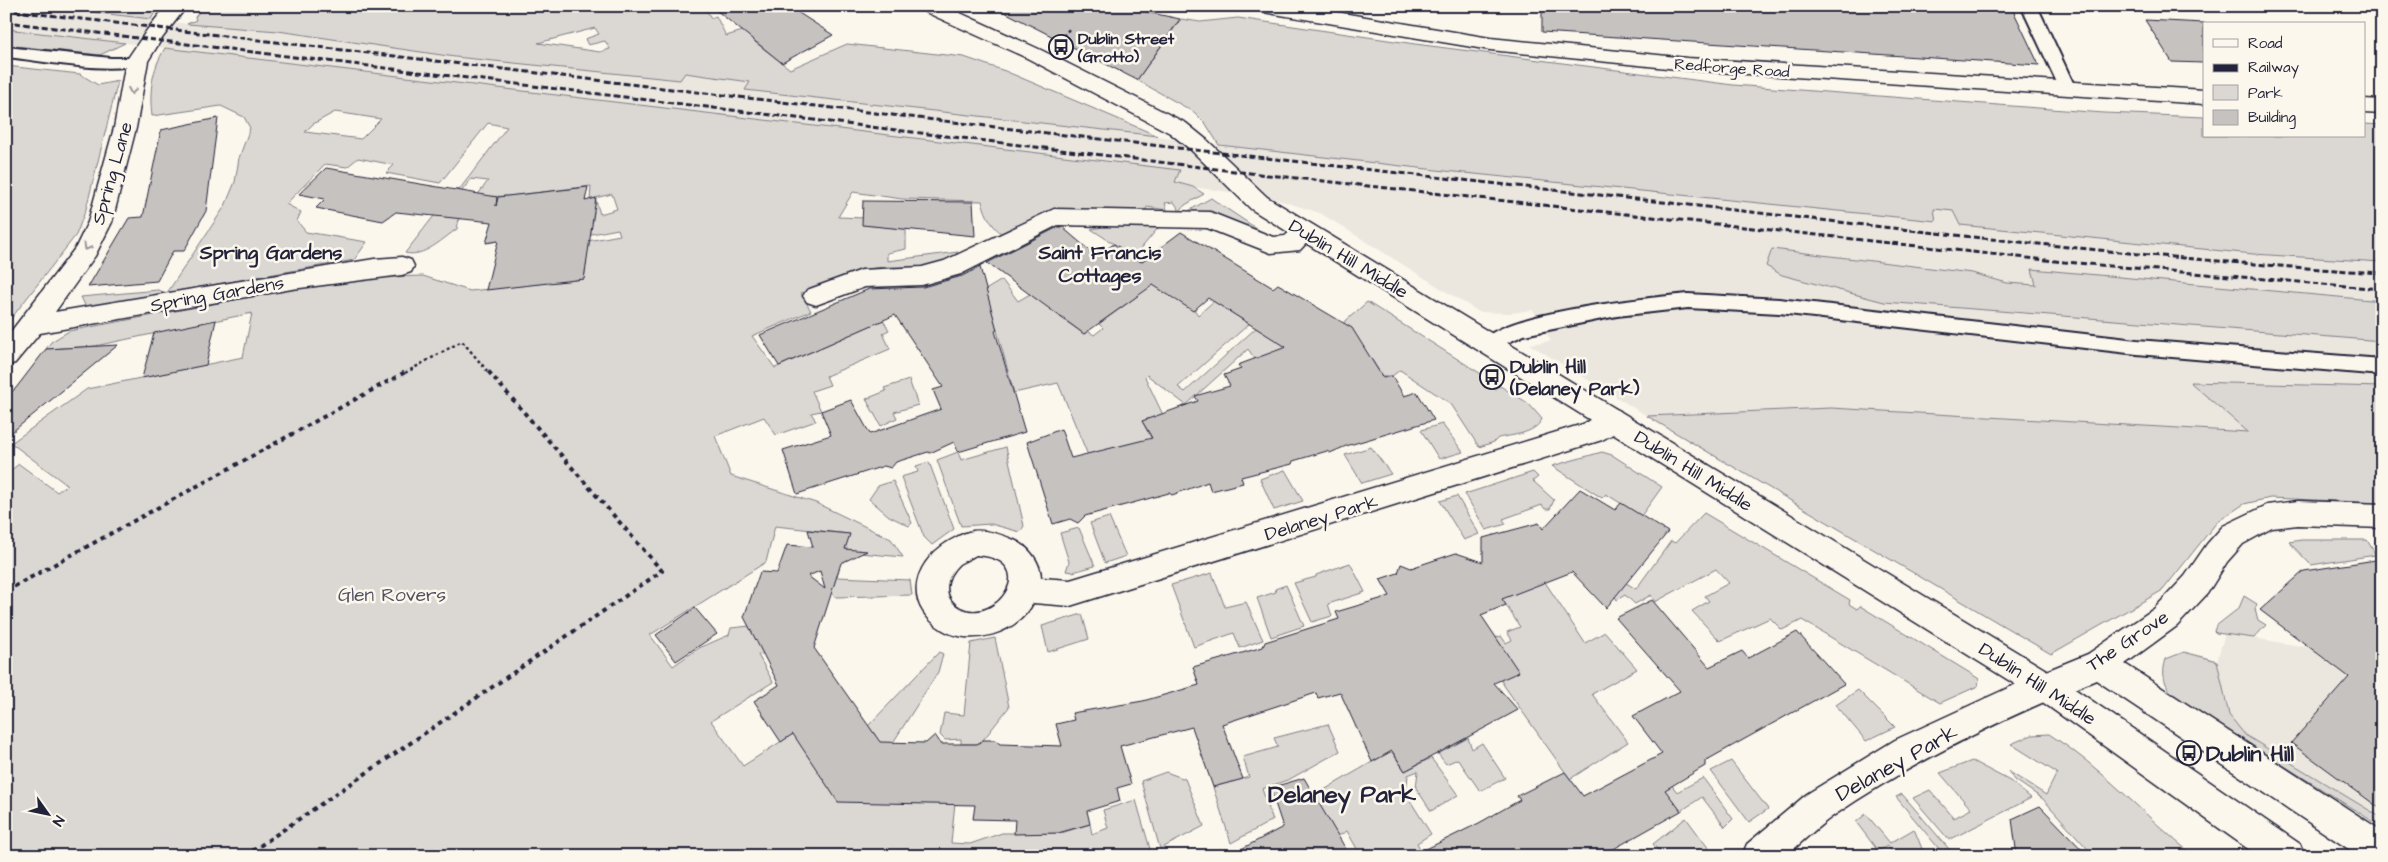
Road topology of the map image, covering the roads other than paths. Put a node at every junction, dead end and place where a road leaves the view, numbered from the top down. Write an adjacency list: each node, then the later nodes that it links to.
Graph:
1 (177, 6): 8 (street, Spring Lane)
2 (928, 6): 13 (street, Dublin Hill Middle)
3 (1263, 6): 6 (street, Redforge Road)
4 (1396, 6): 6 (street)
5 (2029, 6): 9 (lane)
6 (1389, 27): 9 (street, Redforge Road)
7 (6, 52): 8 (lane)
8 (137, 61): 16 (street, Spring Lane, one-way to 16)
9 (2068, 90): 10 (street, Redforge Road)
10 (2203, 97)
11 (2366, 106): 12 (street)
12 (2382, 106)
13 (1305, 232): 15 (street); 17 (street, Dublin Hill Middle)
14 (402, 266): 16 (street, Spring Gardens)
15 (816, 296)
16 (32, 326): 18 (street, Spring Lane)
17 (1490, 344): 19 (lane); 20 (street, Dublin Hill Middle)
18 (6, 356)
19 (2382, 367)
20 (1610, 418): 22 (street, Delaney Park); 24 (street, Dublin Hill Middle)
21 (2382, 516): 23 (street, The Grove)
22 (1025, 590)
23 (2099, 664): 24 (street, The Grove); 25 (street)
24 (2045, 686): 26 (street, Delaney Park); 27 (street, Dublin Hill Middle)
25 (2382, 851)
26 (1759, 856)
27 (2288, 856)

